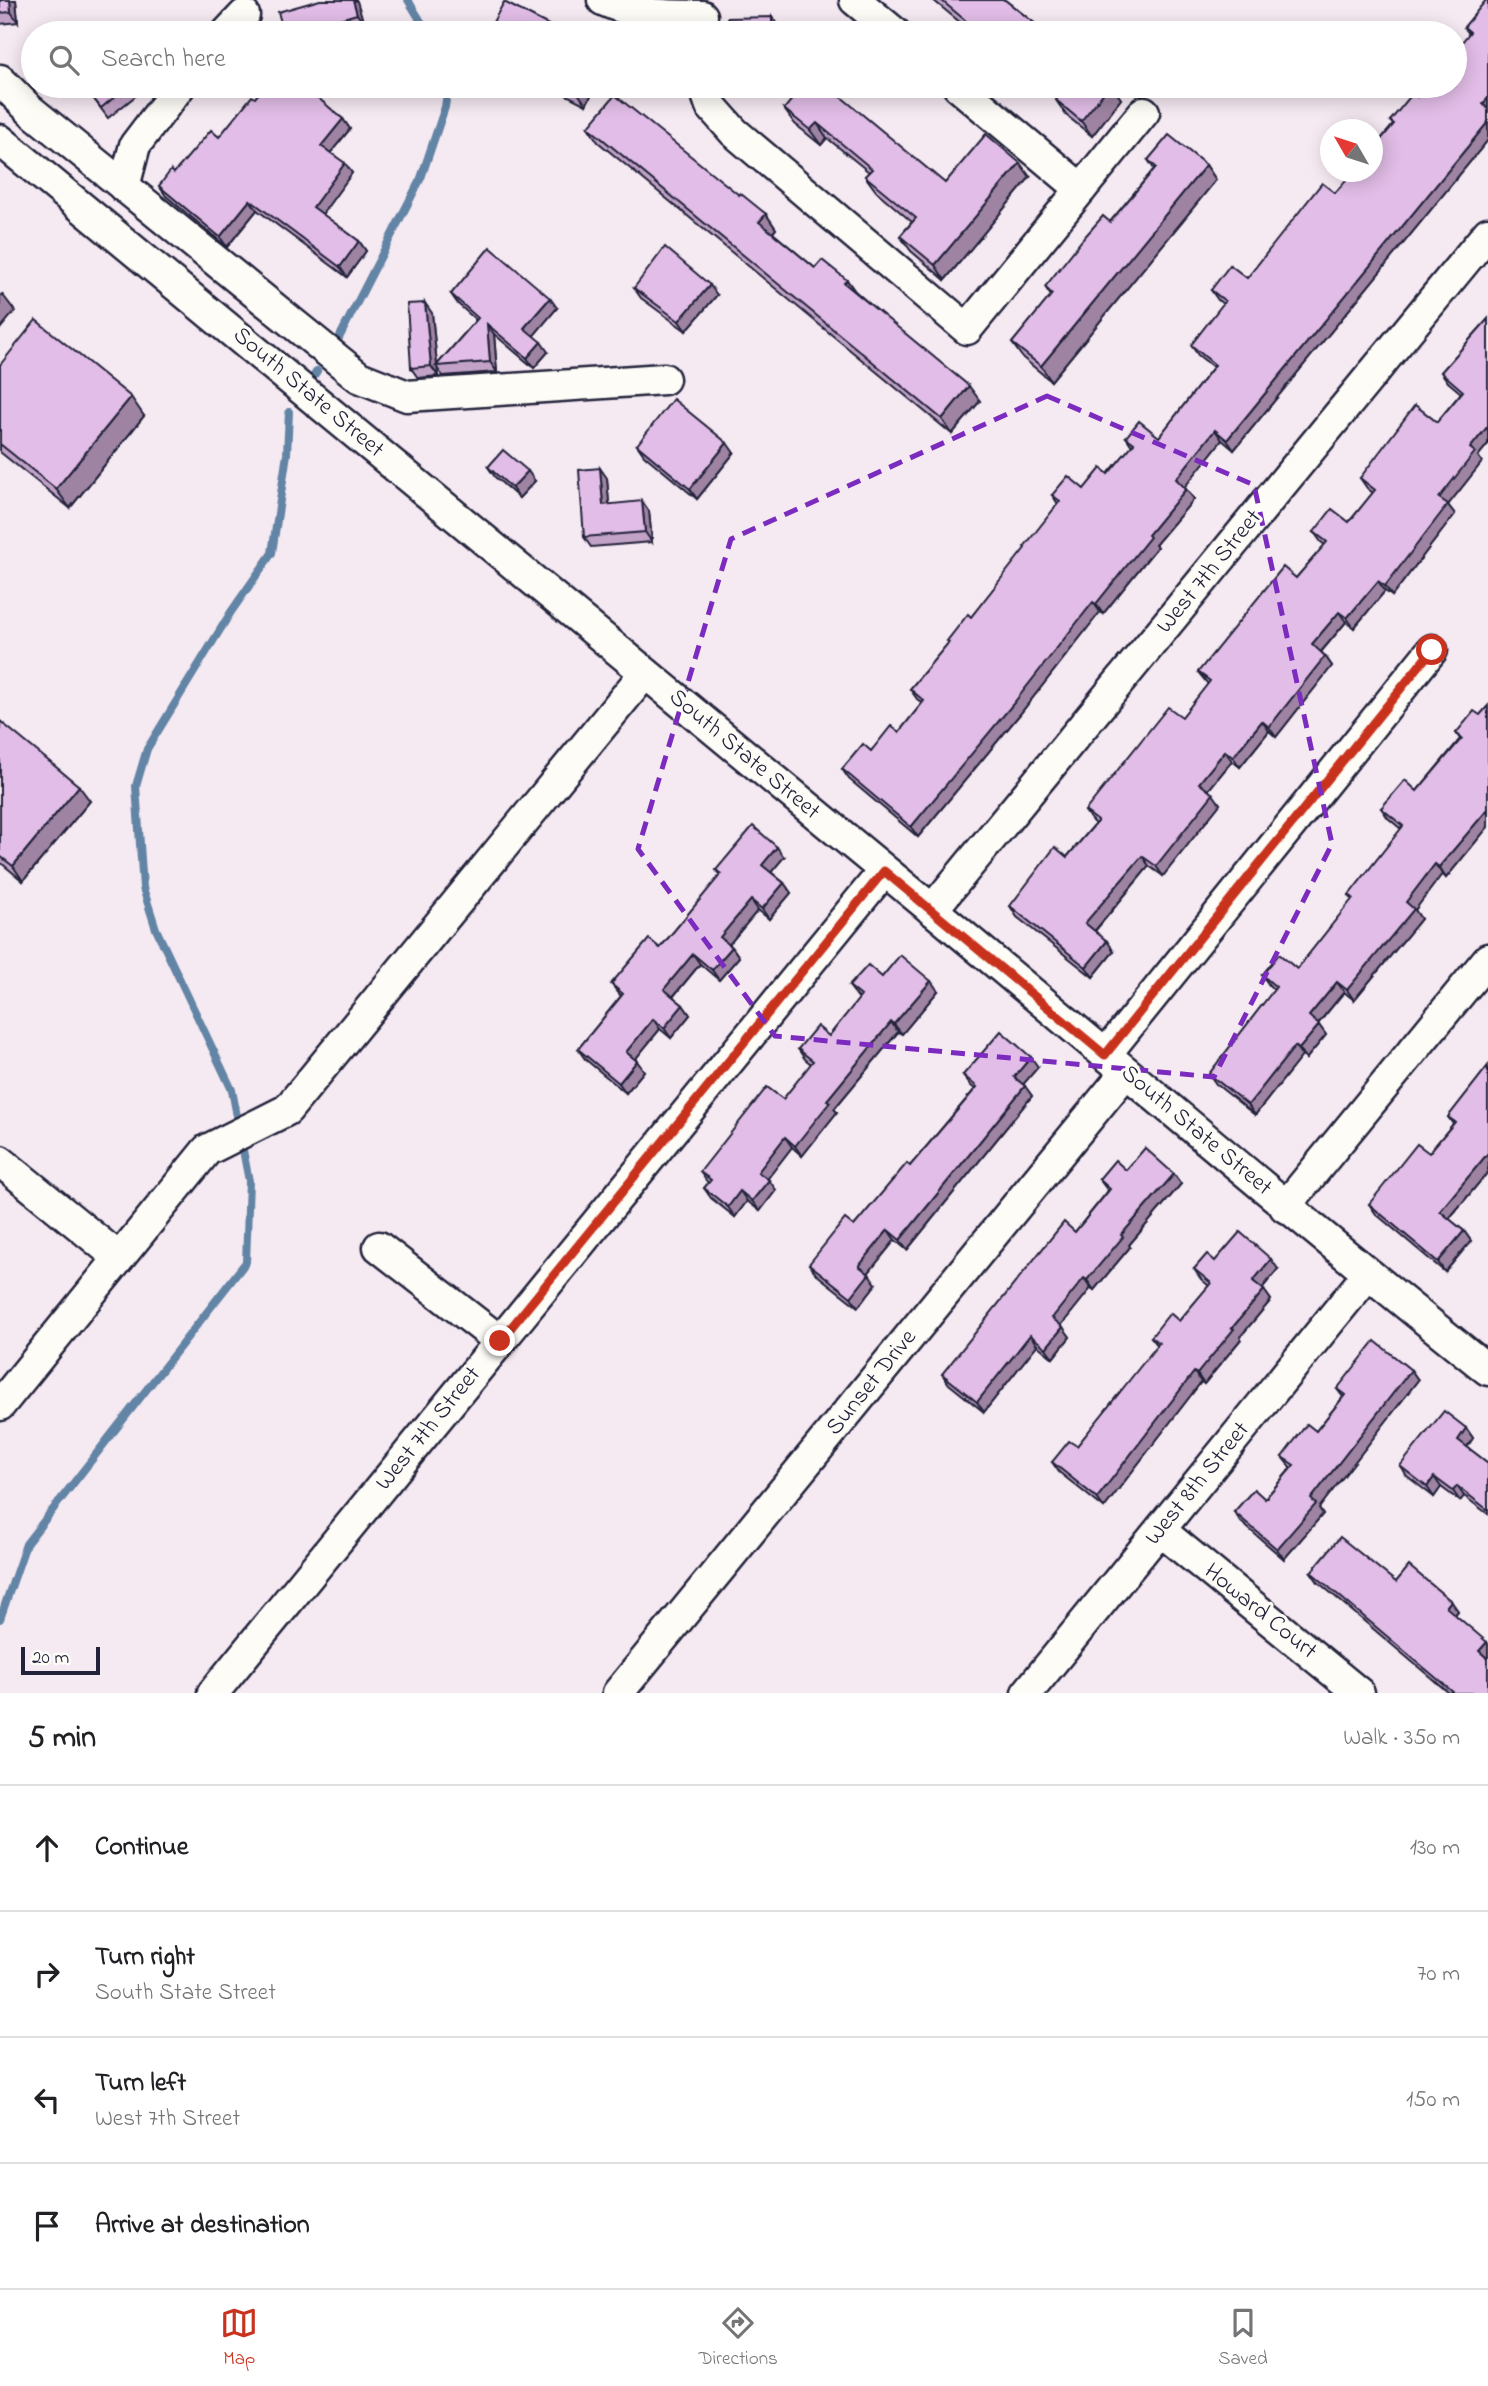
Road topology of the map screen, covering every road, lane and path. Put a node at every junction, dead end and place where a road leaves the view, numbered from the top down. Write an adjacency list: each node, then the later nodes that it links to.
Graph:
1 (603, 0): 3 (street)
2 (855, 0): 4 (street)
3 (702, 17)
4 (880, 21)
5 (0, 80): 11 (street)
6 (171, 98): 11 (street)
7 (708, 98): 12 (street)
8 (972, 98): 12 (street)
9 (1144, 112): 12 (street)
10 (0, 140): 15 (street, South State Street)
11 (124, 187): 14 (street)
12 (1081, 189)
13 (1488, 233): 20 (street, West 7th Street)
14 (257, 295): 15 (street); 16 (street)
15 (235, 332): 18 (street, South State Street)
16 (664, 379)
17 (1432, 650): 22 (street, Sunset Drive)
18 (645, 673): 19 (street, South State Street); 26 (street)
19 (884, 871): 20 (street, South State Street); 28 (street, West 7th Street)
20 (932, 910): 22 (street, South State Street)
21 (1488, 959): 24 (street)
22 (1115, 1064): 24 (street, South State Street); 33 (street, Sunset Drive)
23 (0, 1161): 26 (street)
24 (1286, 1207): 27 (street, South State Street)
25 (379, 1247): 28 (street)
26 (120, 1258): 30 (street)
27 (1368, 1274): 29 (street, South State Street); 31 (street, West 8th Street)
28 (500, 1341): 32 (street, West 7th Street)
29 (1488, 1370)
30 (0, 1405)
31 (1160, 1530): 34 (street, West 8th Street); 35 (street, Howard Court)
32 (212, 1693)
33 (618, 1693)
34 (1027, 1693)
35 (1359, 1693)

